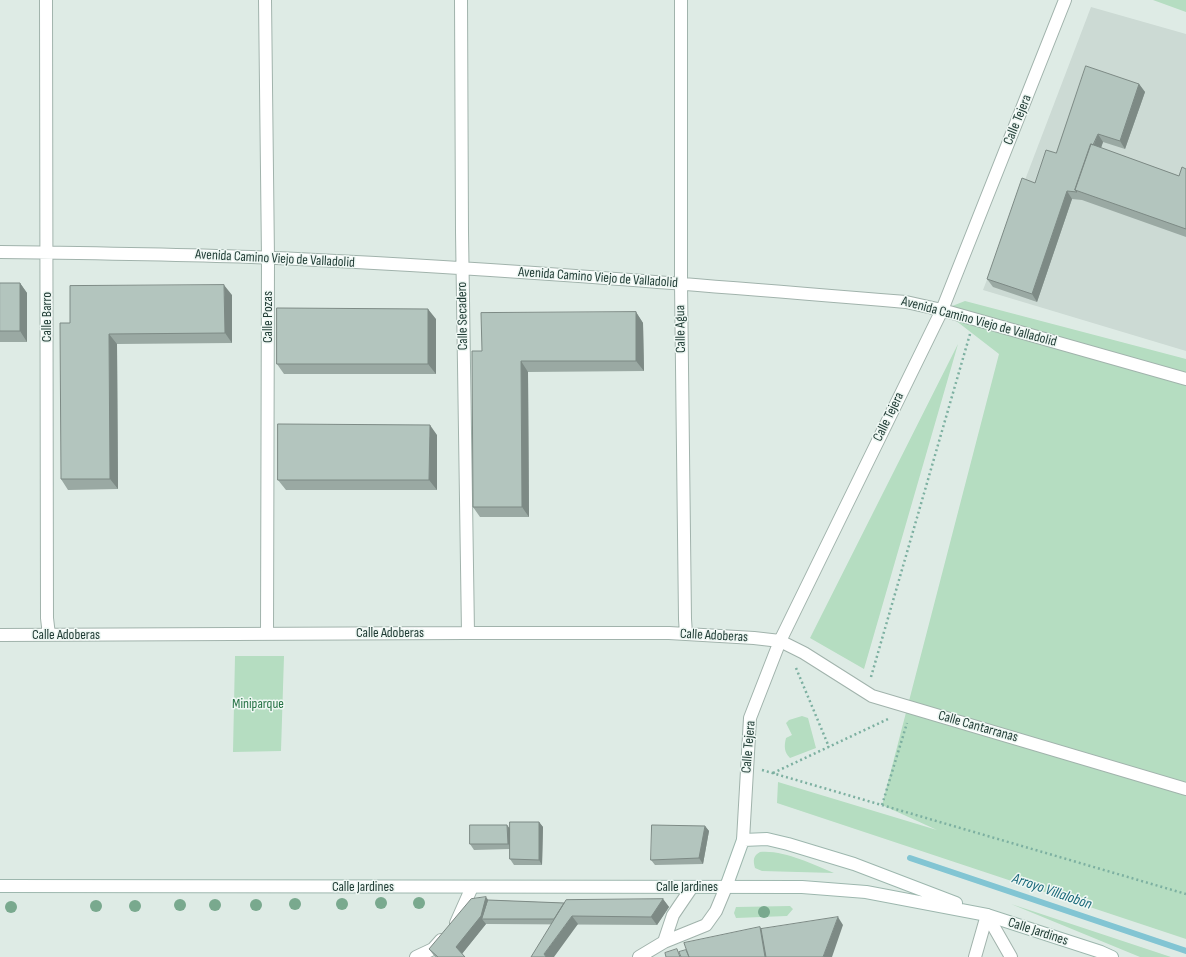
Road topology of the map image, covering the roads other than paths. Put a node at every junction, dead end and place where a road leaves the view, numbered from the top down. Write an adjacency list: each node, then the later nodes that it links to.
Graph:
1 (46, 0): 7 (street, Calle Barro)
2 (265, 0): 8 (street, Calle Pozas)
3 (461, 0): 9 (street, Calle Secadero)
4 (681, 0): 10 (street, Calle Agua)
5 (1066, 0): 11 (street, Calle Tejera)
6 (0, 252): 7 (street, Avenida Camino Viejo de Valladolid)
7 (47, 253): 8 (street, Avenida Camino Viejo de Valladolid); 17 (street, Calle Barro)
8 (268, 258): 9 (street, Avenida Camino Viejo de Valladolid); 13 (street, Calle Pozas)
9 (462, 268): 10 (street, Avenida Camino Viejo de Valladolid); 14 (street, Calle Secadero)
10 (681, 283): 11 (street, Avenida Camino Viejo de Valladolid); 15 (street, Calle Agua)
11 (942, 310): 12 (street, Avenida Camino Viejo de Valladolid); 18 (street, Calle Tejera)
12 (1186, 379)
13 (267, 633): 14 (street, Calle Adoberas); 17 (street, Calle Adoberas)
14 (468, 633): 15 (street, Calle Adoberas)
15 (686, 634): 18 (street, Calle Adoberas)
16 (0, 635): 17 (street, Calle Adoberas)
17 (49, 635)
18 (780, 641): 19 (street, Calle Cantarranas); 20 (street, Calle Tejera)
19 (1186, 789)
20 (743, 840): 24 (street, Calle Jardines); 25 (street, Calle Jardines)
21 (0, 886): 22 (street, Calle Jardines)
22 (472, 887): 23 (street, Calle Jardines); 27 (street)
23 (692, 887): 24 (street, Calle Jardines); 26 (street)
24 (726, 887): 25 (street, Calle Jardines); 26 (street)
25 (987, 915): 29 (street); 30 (street, Calle Jardines); 31 (street, Calle Jardines)
26 (664, 942): 28 (street)
27 (416, 957)
28 (640, 957)
29 (975, 957)
30 (1011, 957)
31 (1112, 957)

